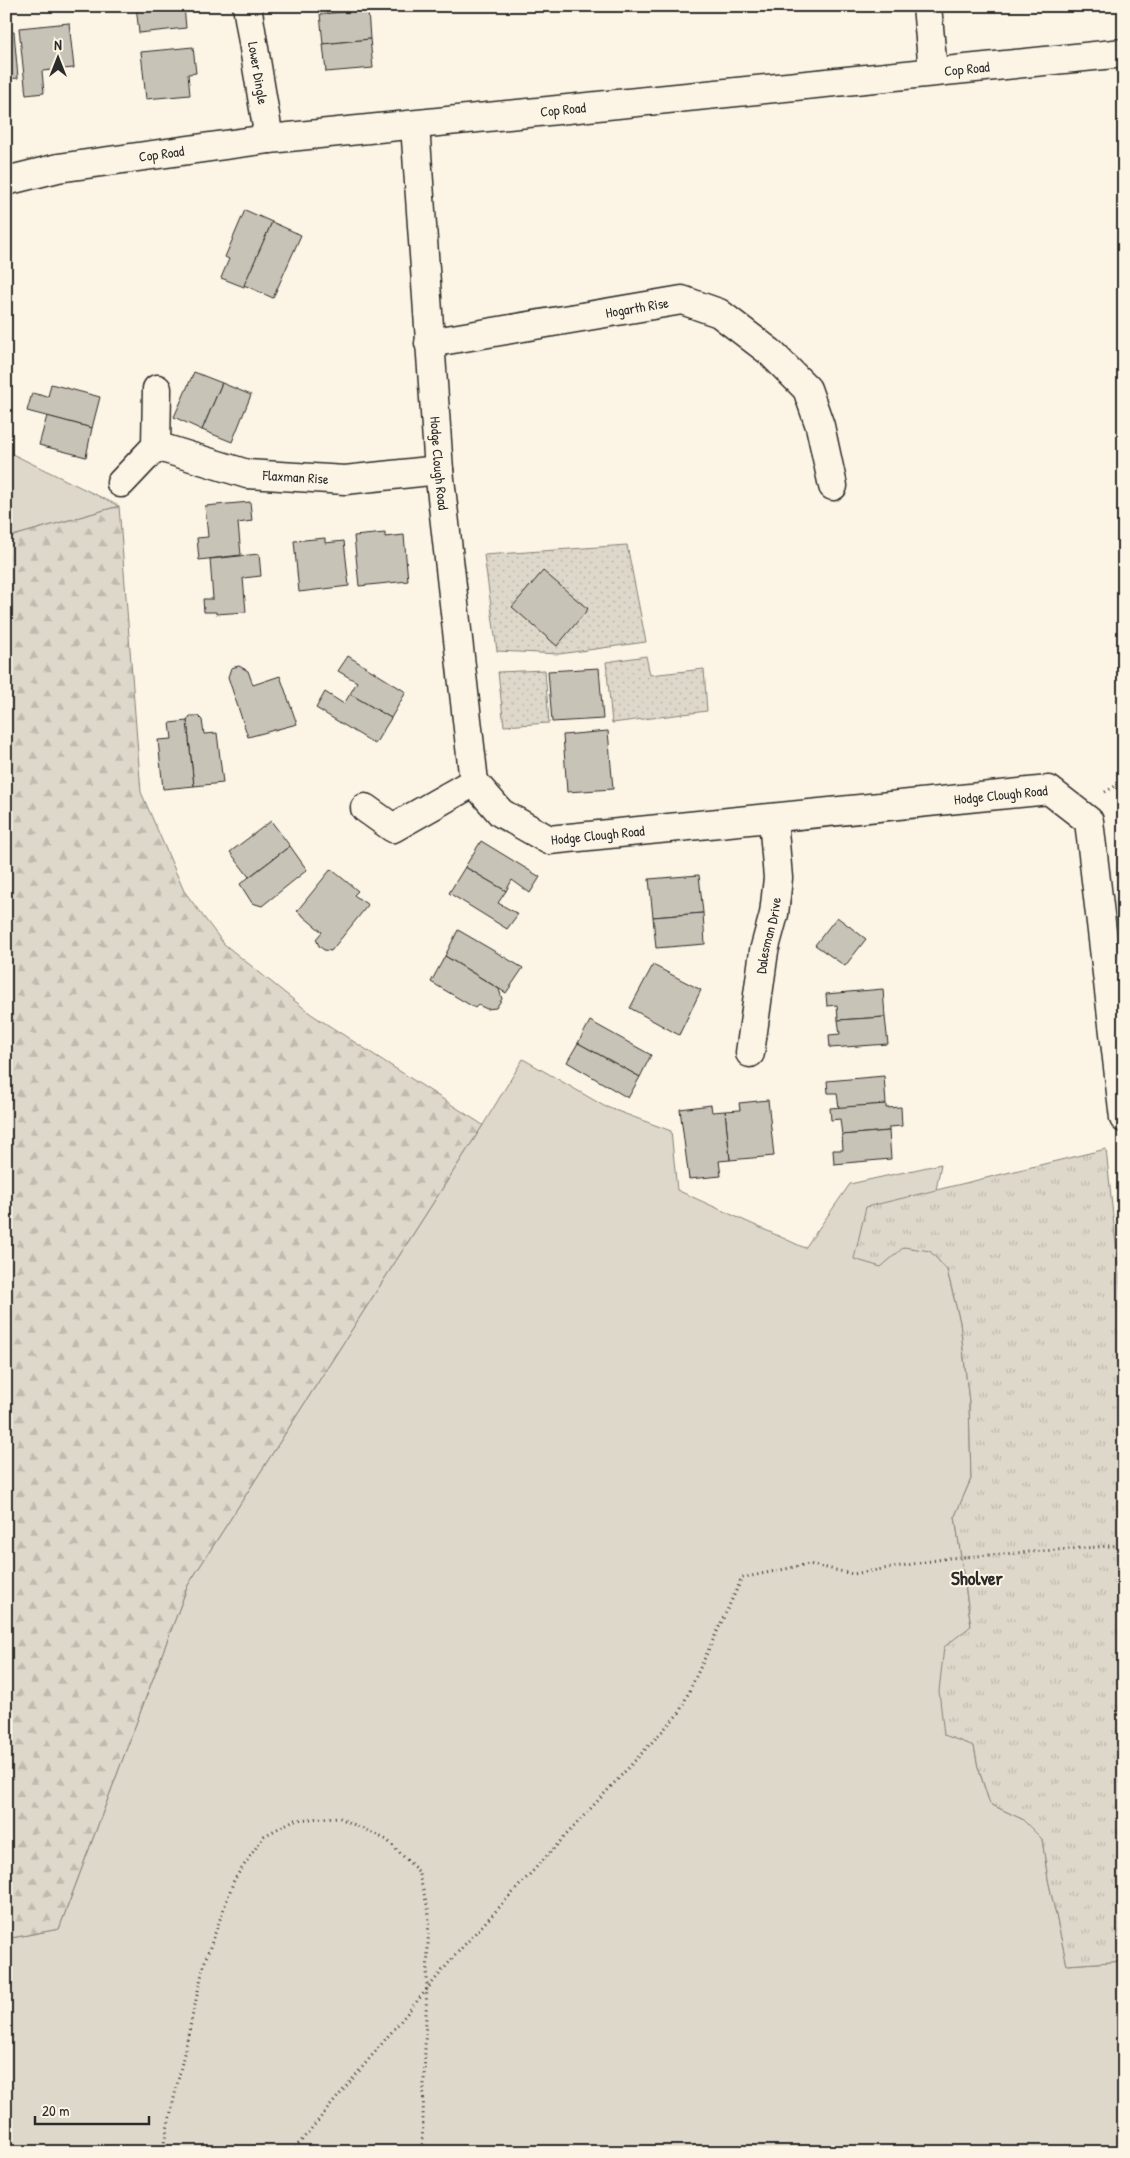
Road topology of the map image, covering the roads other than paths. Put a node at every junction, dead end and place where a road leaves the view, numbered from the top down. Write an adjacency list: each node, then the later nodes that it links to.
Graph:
1 (247, 6): 6 (street, Lower Dingle)
2 (927, 6): 4 (street)
3 (1124, 53): 4 (street, Cop Road)
4 (933, 71): 5 (street, Cop Road)
5 (415, 125): 6 (street, Cop Road); 8 (street, Hodge Clough Road)
6 (269, 139): 7 (street, Cop Road)
7 (6, 181)
8 (429, 343): 11 (street, Hodge Clough Road); 13 (street, Hogarth Rise)
9 (157, 390): 10 (street)
10 (156, 446): 11 (street, Flaxman Rise); 12 (street)
11 (439, 470): 14 (street, Hodge Clough Road)
12 (121, 483)
13 (833, 486)
14 (474, 782): 15 (street); 16 (street, Hodge Clough Road)
15 (365, 808)
16 (773, 819): 17 (street, Hodge Clough Road); 18 (street, Dalesman Drive)
17 (1117, 1001): 19 (street, Hodge Clough Road)
18 (750, 1053)
19 (1124, 1118)

